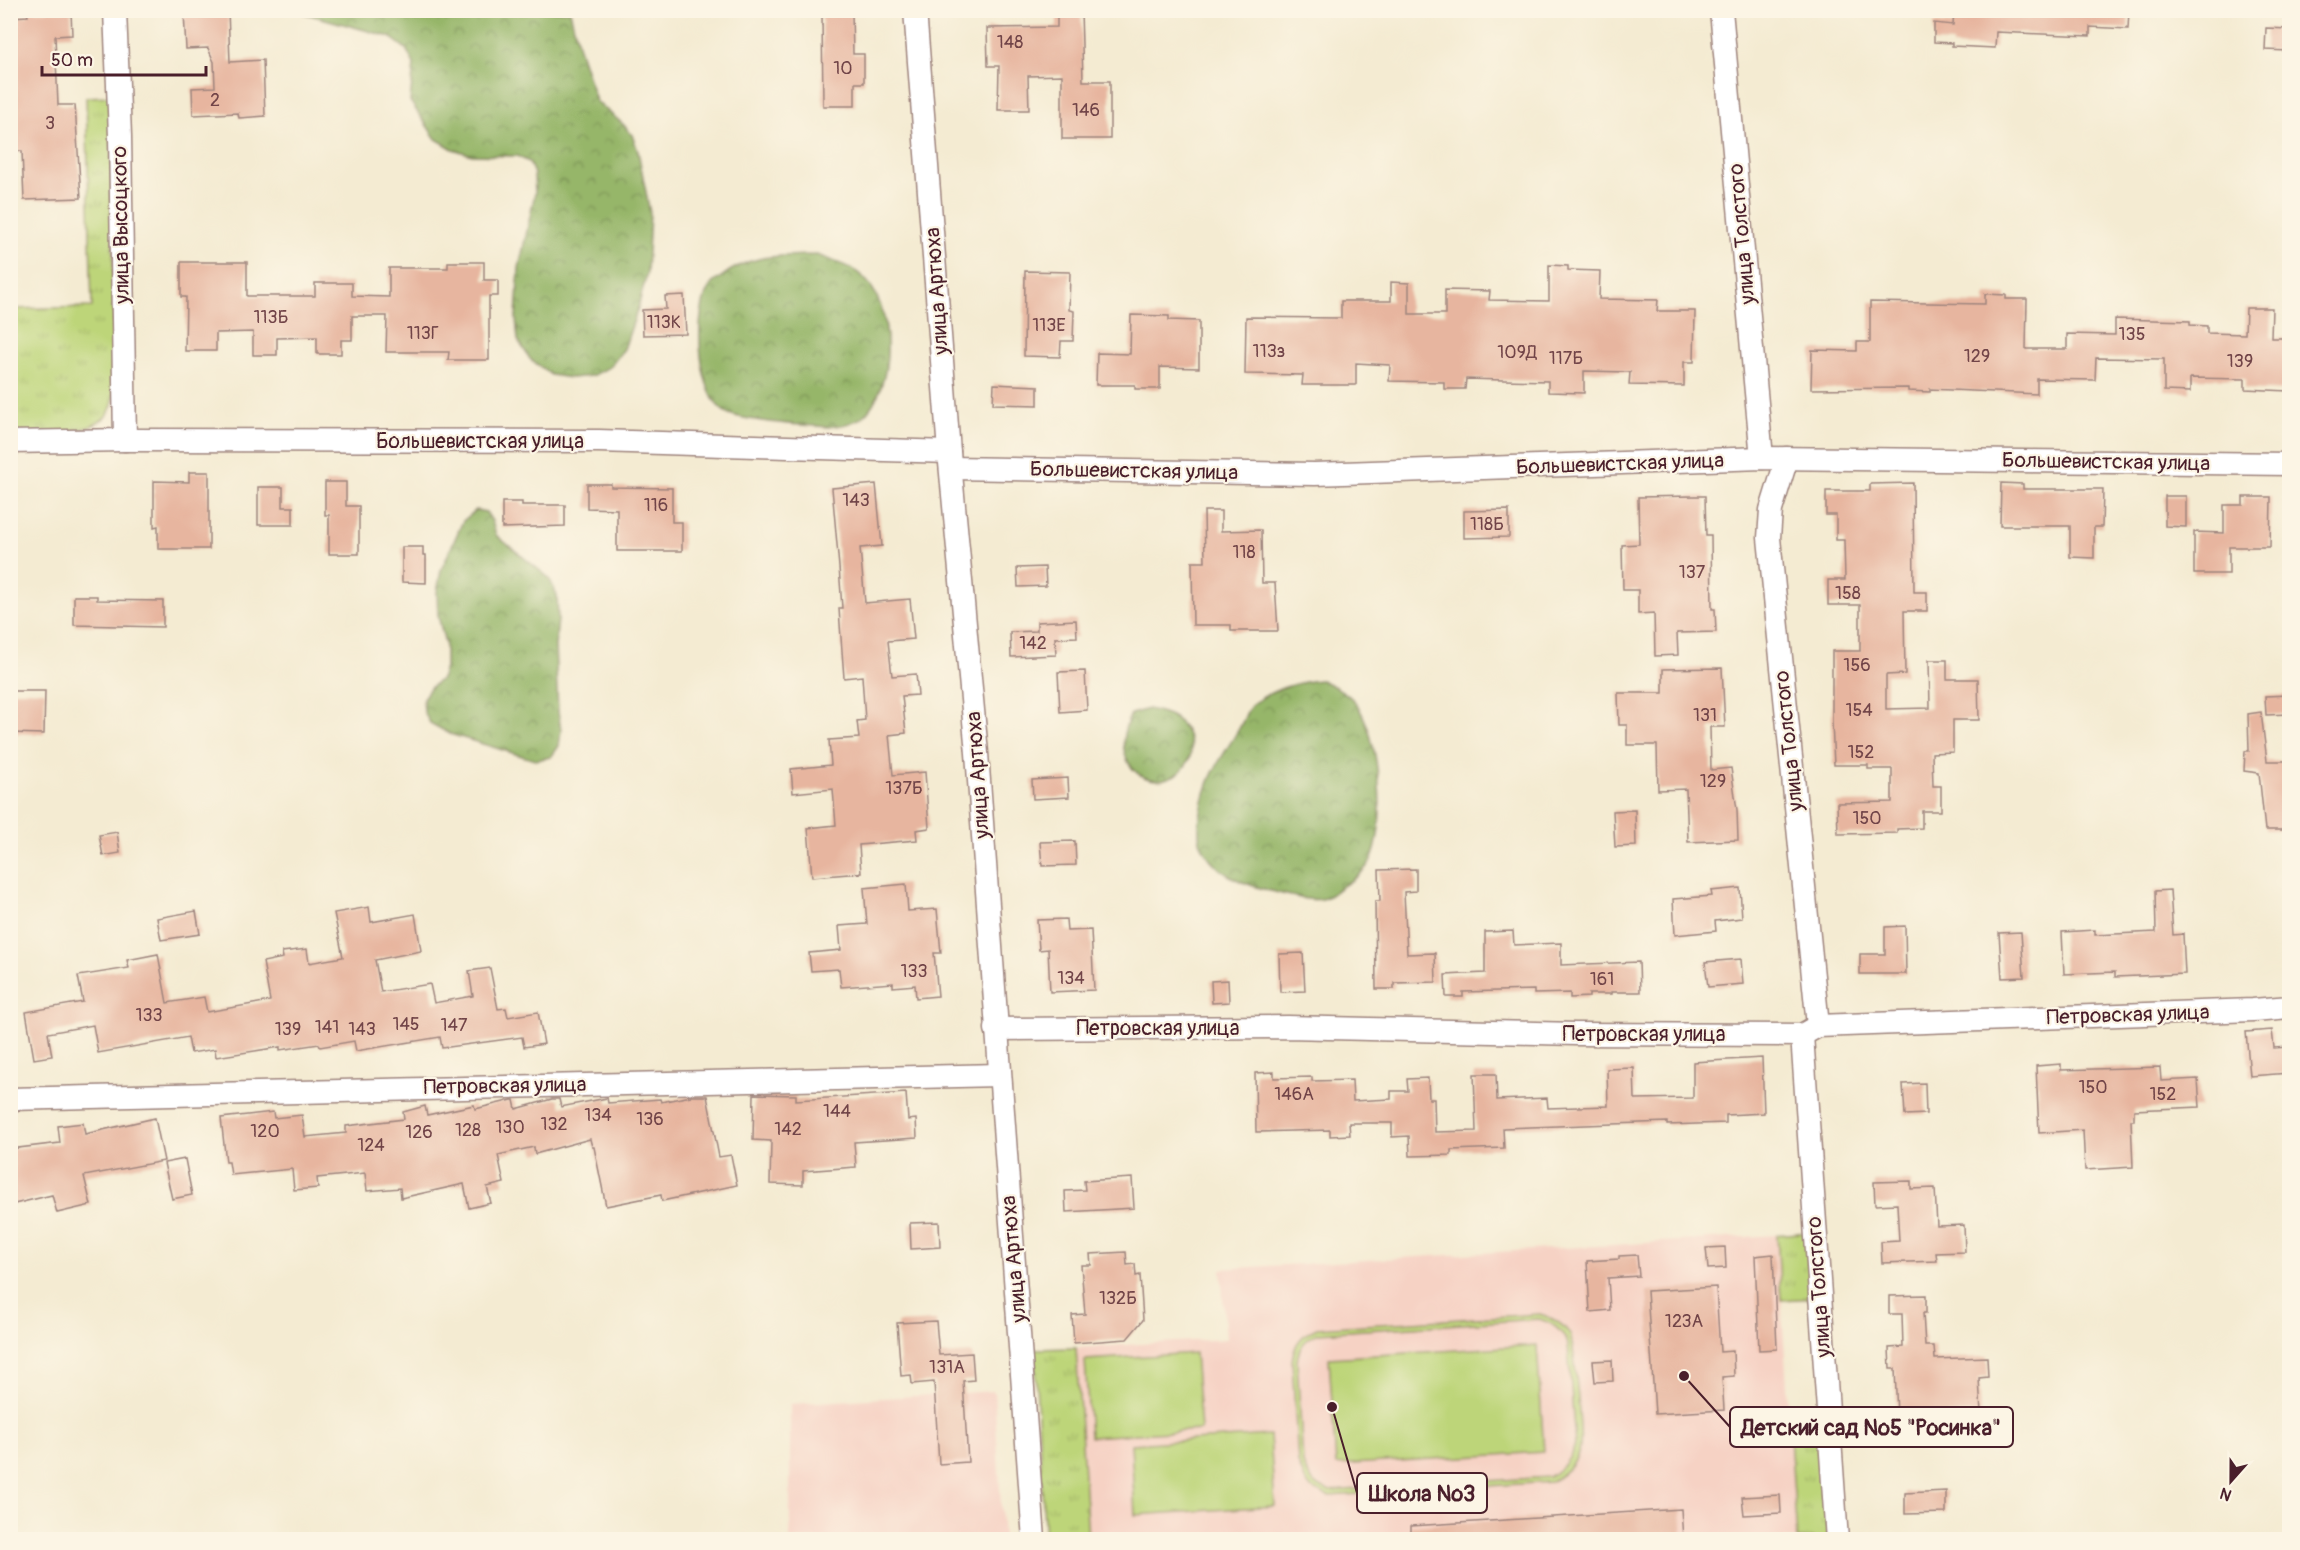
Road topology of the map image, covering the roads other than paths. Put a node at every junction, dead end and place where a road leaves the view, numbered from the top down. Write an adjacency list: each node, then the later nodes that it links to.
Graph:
1 (115, 10): 4 (street, улица Высоцкого)
2 (915, 10): 8 (street, улица Артюха)
3 (1722, 10): 6 (street, улица Толстого)
4 (125, 440): 5 (street, Большевистская улица); 8 (street, Большевистская улица)
5 (10, 442)
6 (1762, 458): 7 (street, Большевистская улица); 8 (street, Большевистская улица)
7 (1787, 458): 9 (street, Большевистская улица); 12 (street, улица Толстого)
8 (950, 460): 11 (street, улица Артюха)
9 (2289, 464)
10 (2289, 1006): 12 (street, Петровская улица)
11 (996, 1029): 12 (street, Петровская улица); 13 (street, улица Артюха)
12 (1810, 1031): 16 (street, улица Толстого)
13 (999, 1075): 14 (street, Петровская улица); 15 (street, улица Артюха)
14 (10, 1099)
15 (1034, 1539)
16 (1837, 1539)

